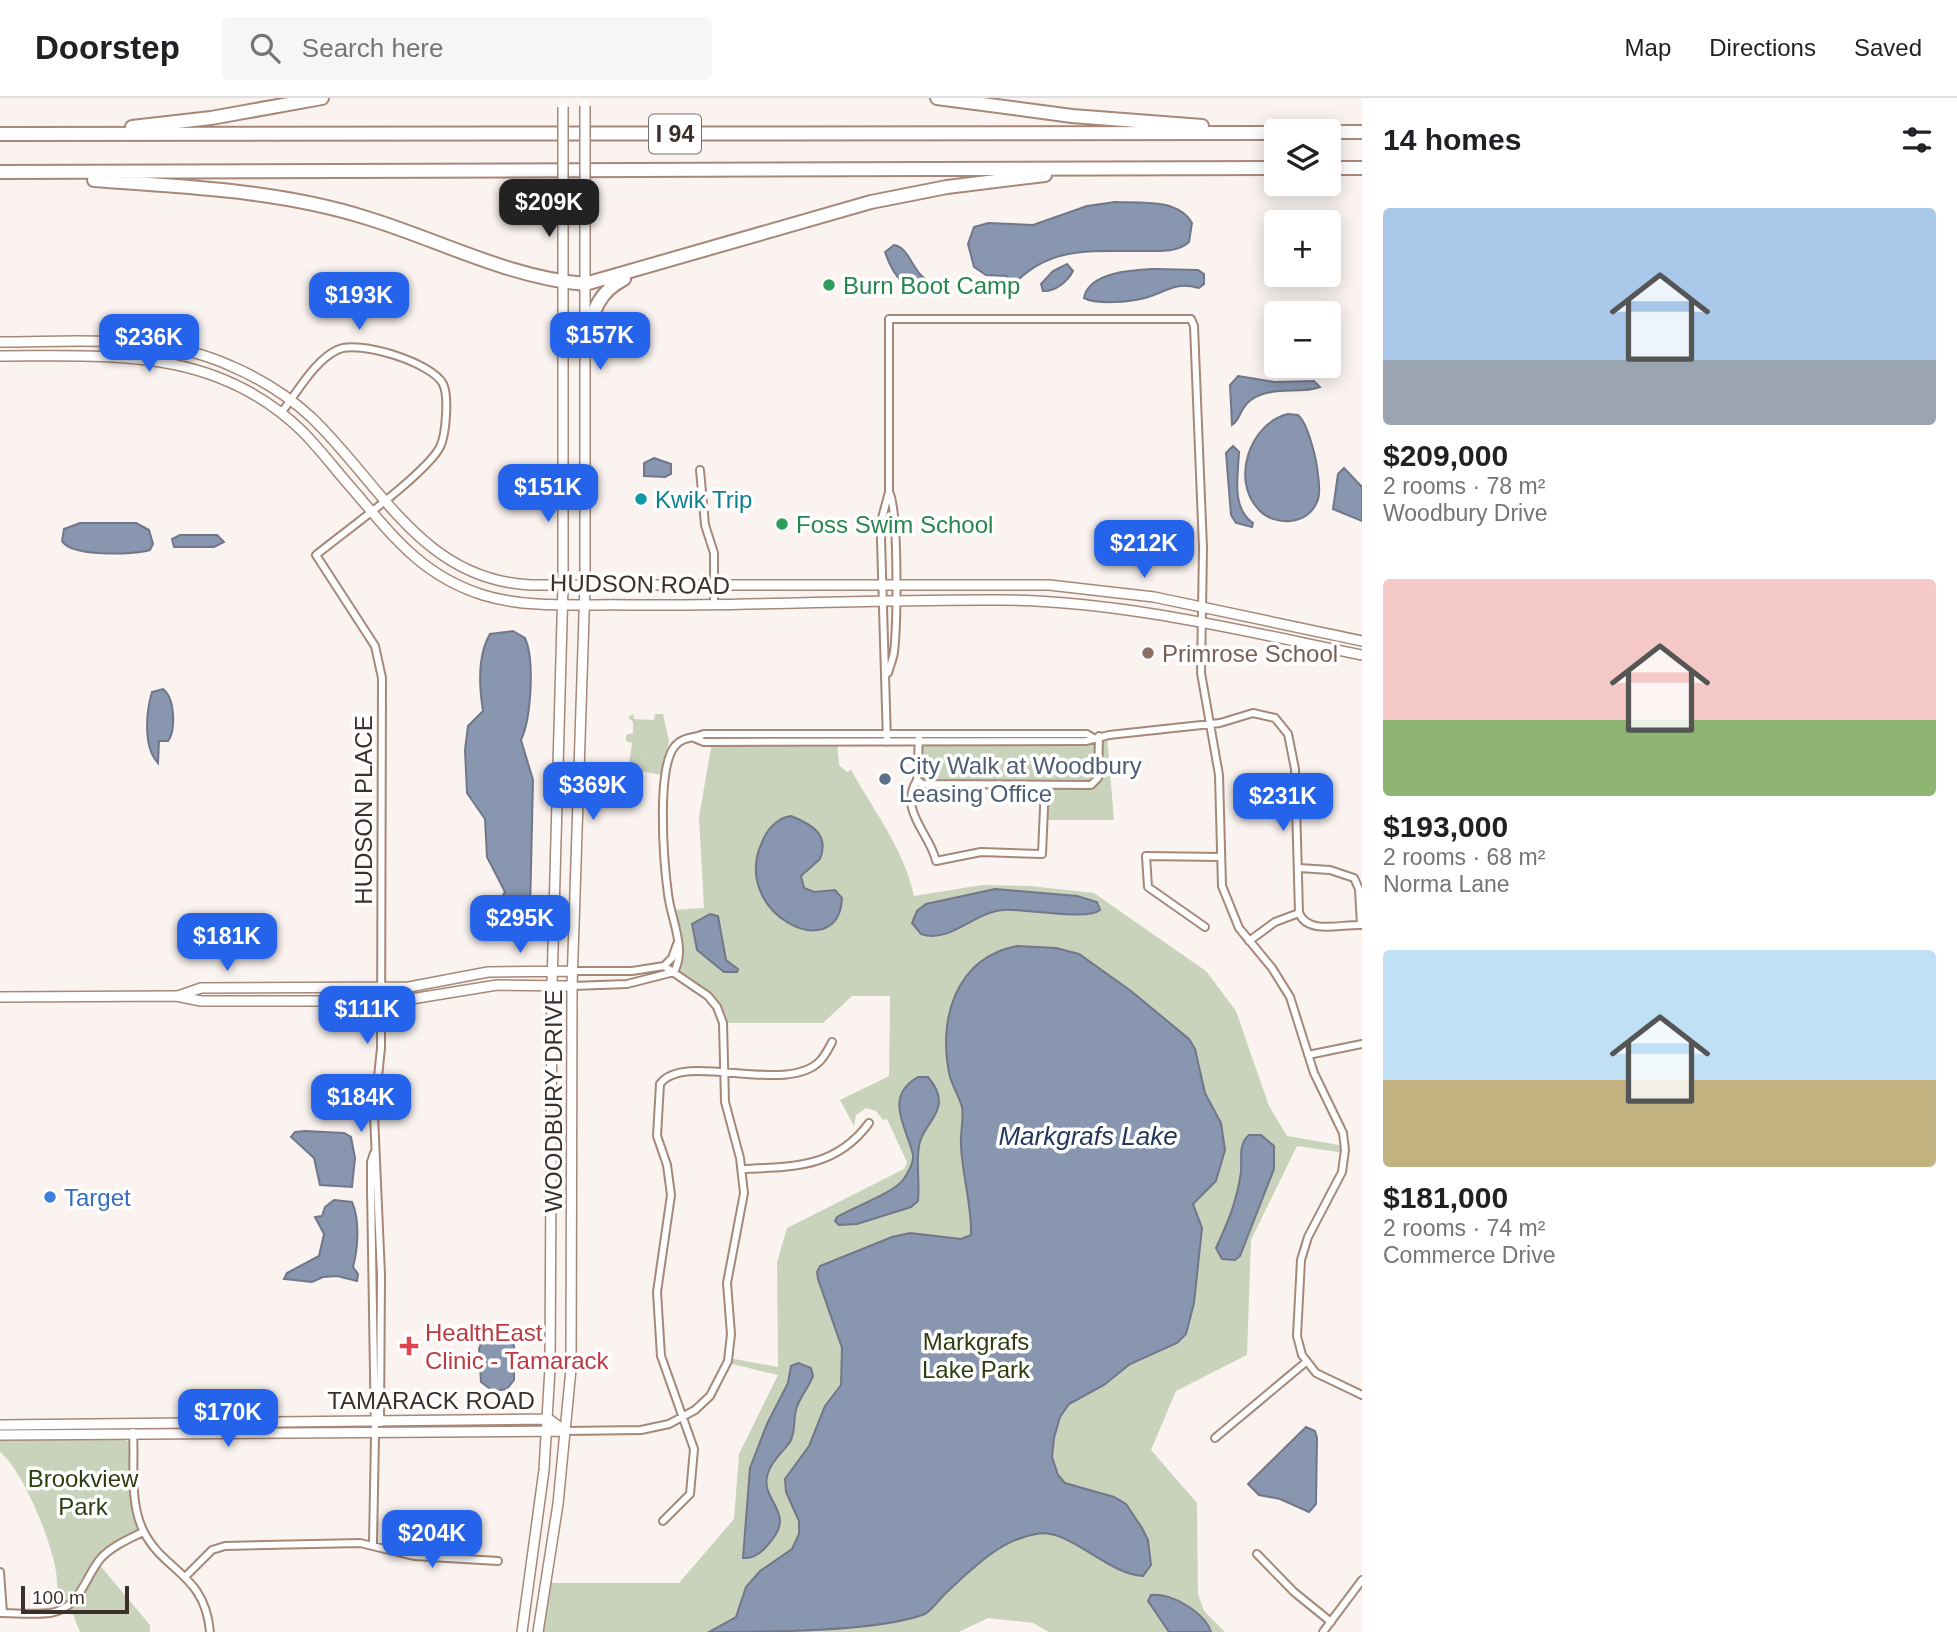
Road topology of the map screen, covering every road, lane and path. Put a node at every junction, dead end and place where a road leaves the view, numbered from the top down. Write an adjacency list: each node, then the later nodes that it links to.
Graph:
1 (321, 98): 10 (highway)
2 (937, 98): 5 (highway)
3 (564, 102): 18 (street, WOODBURY DRIVE, bridge)
4 (585, 102): 19 (street, WOODBURY DRIVE, bridge)
5 (1264, 132)
6 (1341, 132): 7 (highway)
7 (1362, 132)
8 (1264, 133): 10 (highway, I 94)
9 (0, 134): 10 (highway, I 94)
10 (75, 134)
11 (1264, 168): 14 (highway, I 94)
12 (1341, 168): 13 (highway)
13 (1362, 168)
14 (1097, 169): 16 (highway, I 94); 17 (highway)
15 (0, 172): 16 (highway, I 94)
16 (34, 172): 18 (highway)
17 (675, 258): 19 (highway); 20 (highway)
18 (564, 283): 19 (highway); 33 (street, WOODBURY DRIVE)
19 (585, 285): 20 (street, WOODBURY DRIVE)
20 (586, 338): 29 (street, WOODBURY DRIVE)
21 (0, 342): 23 (street, HUDSON ROAD)
22 (0, 356): 24 (street, HUDSON ROAD)
23 (291, 401): 24 (street); 27 (street, HUDSON ROAD); 27 (street)
24 (281, 413): 28 (street, HUDSON ROAD)
25 (700, 470): 30 (street)
26 (889, 492): 31 (street); 32 (street); 39 (street)
27 (384, 499): 28 (street); 33 (street, HUDSON ROAD)
28 (371, 511): 36 (street, HUDSON ROAD); 62 (street, HUDSON PLACE)
29 (585, 584): 30 (street, HUDSON ROAD); 33 (street, HUDSON ROAD); 37 (street, WOODBURY DRIVE)
30 (714, 584): 31 (street, HUDSON ROAD); 38 (street)
31 (881, 584): 32 (street, HUDSON ROAD); 35 (street)
32 (895, 584): 34 (street); 39 (street, HUDSON ROAD)
33 (562, 585): 36 (street, WOODBURY DRIVE)
34 (895, 601): 35 (street, HUDSON ROAD); 40 (street, HUDSON ROAD); 43 (street)
35 (882, 602): 38 (street, HUDSON ROAD); 43 (street)
36 (562, 603): 37 (street, HUDSON ROAD); 57 (street, WOODBURY DRIVE)
37 (584, 604): 38 (street, HUDSON ROAD); 58 (street, WOODBURY DRIVE)
38 (714, 605)
39 (1202, 606): 40 (street); 41 (street, HUDSON ROAD)
40 (1202, 623): 42 (street, HUDSON ROAD); 44 (street)
41 (1362, 641)
42 (1362, 655)
43 (887, 675): 46 (street)
44 (1209, 724): 45 (street); 50 (street); 51 (street)
45 (1095, 737): 47 (street); 49 (street)
46 (887, 738): 47 (street); 55 (street)
47 (919, 738): 48 (street)
48 (917, 780): 49 (street); 49 (street)
49 (1045, 785)
50 (1220, 857): 53 (street); 54 (street)
51 (1299, 868): 52 (street); 52 (street)
52 (1299, 913): 54 (street)
53 (1205, 927)
54 (1250, 941): 68 (street)
55 (678, 942): 56 (street); 59 (street)
56 (664, 966): 58 (street); 59 (street)
57 (553, 970): 58 (street); 60 (street, WOODBURY DRIVE); 62 (street)
58 (573, 971): 61 (street, WOODBURY DRIVE)
59 (674, 972): 61 (street); 69 (street)
60 (552, 985): 61 (street); 65 (street); 75 (street, WOODBURY DRIVE)
61 (572, 986): 79 (street, WOODBURY DRIVE)
62 (380, 987): 63 (street); 65 (street, HUDSON PLACE)
63 (176, 996): 64 (street); 65 (street)
64 (0, 997)
65 (380, 1001): 76 (street, HUDSON PLACE)
66 (832, 1042): 69 (street)
67 (1362, 1044): 68 (street)
68 (1308, 1055): 72 (street)
69 (724, 1072): 71 (street); 74 (street)
70 (869, 1123): 71 (street)
71 (742, 1169): 74 (street)
72 (1306, 1362): 73 (street); 84 (street)
73 (1362, 1395)
74 (685, 1416): 79 (street); 85 (street)
75 (548, 1419): 76 (street, TAMARACK ROAD); 79 (street, TAMARACK ROAD); 80 (street, WOODBURY DRIVE)
76 (377, 1420): 77 (street, TAMARACK ROAD); 83 (street, HUDSON PLACE)
77 (133, 1423): 78 (street, TAMARACK ROAD); 82 (street)
78 (0, 1424)
79 (565, 1431): 80 (street, TAMARACK ROAD); 97 (street, WOODBURY DRIVE)
80 (548, 1433): 83 (street, TAMARACK ROAD); 96 (street, WOODBURY DRIVE)
81 (0, 1435): 82 (street, TAMARACK ROAD)
82 (134, 1435): 83 (street, TAMARACK ROAD); 86 (street)
83 (375, 1435): 87 (street, HUDSON PLACE)
84 (1215, 1438)
85 (663, 1521)
86 (144, 1532): 91 (street); 93 (street)
87 (373, 1544): 89 (street); 91 (street)
88 (1256, 1554): 94 (street)
89 (498, 1560)
90 (0, 1572): 93 (street)
91 (186, 1576): 95 (street)
92 (1362, 1580): 94 (street)
93 (2, 1613)
94 (1331, 1622): 98 (street)
95 (210, 1632)
96 (522, 1632)
97 (538, 1632)
98 (1323, 1632)

